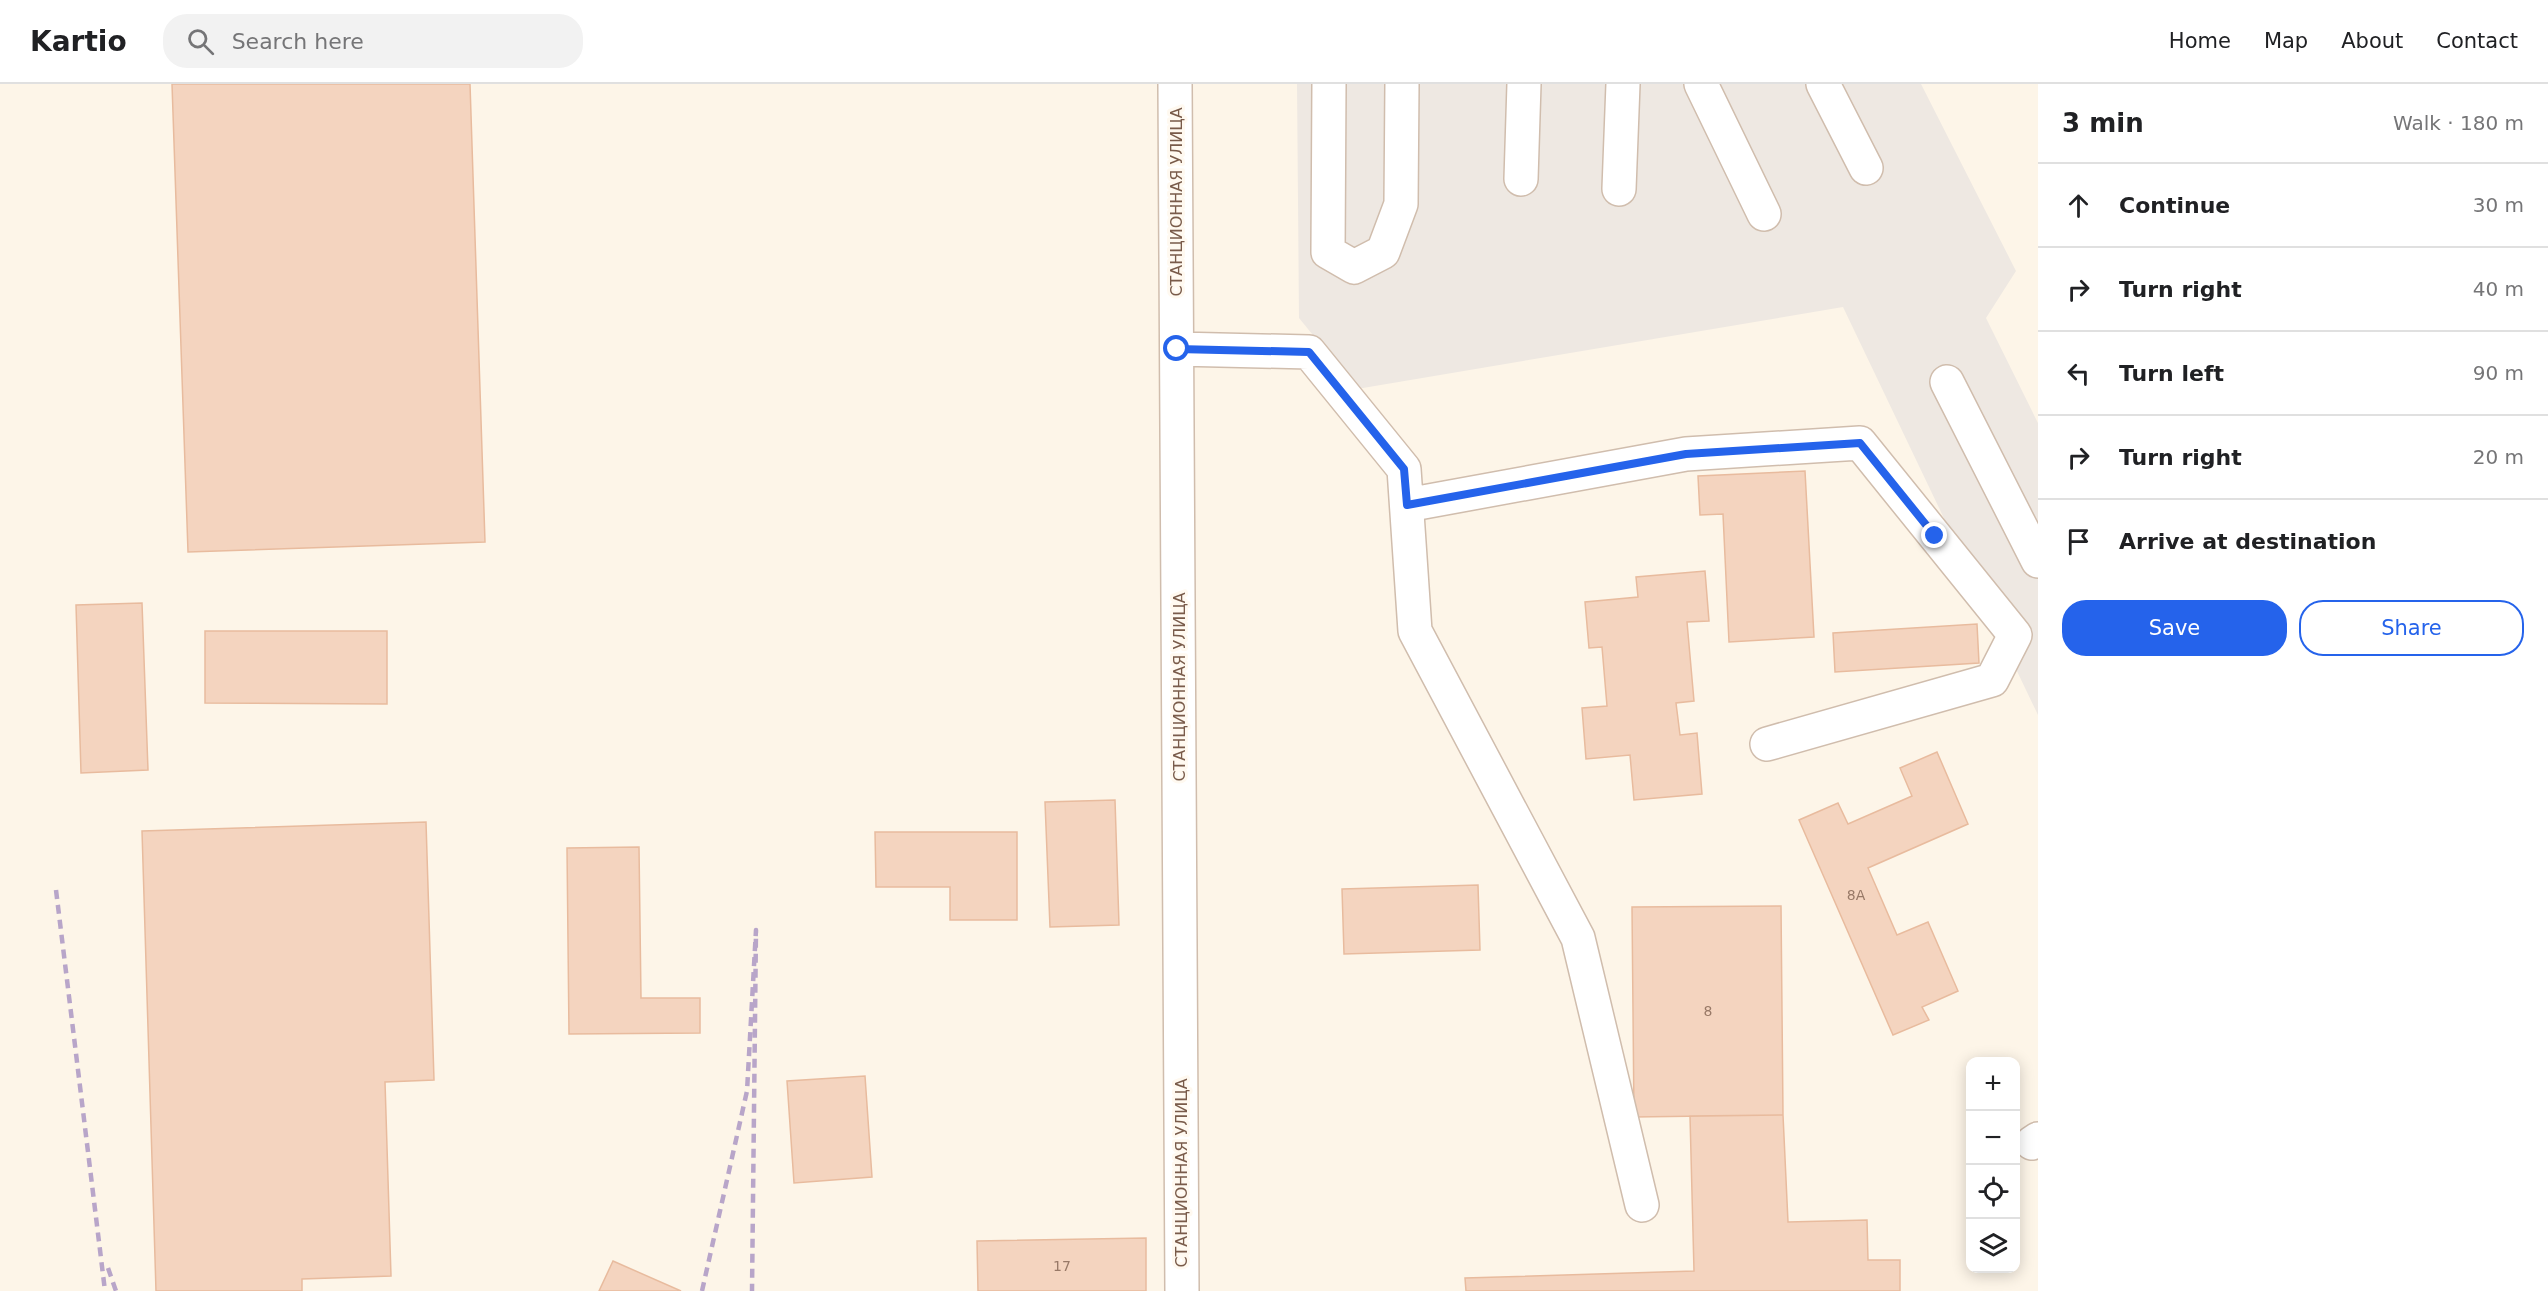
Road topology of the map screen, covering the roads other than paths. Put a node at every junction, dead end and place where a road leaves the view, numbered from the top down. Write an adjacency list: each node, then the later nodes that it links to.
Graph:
1 (1175, 84): 12 (street, СТАНЦИОННАЯ УЛИЦА)
2 (1329, 84): 3 (street)
3 (1402, 84)
4 (1524, 84): 9 (street)
5 (1623, 84): 10 (street)
6 (1701, 84): 11 (street)
7 (1823, 84): 8 (street)
8 (1866, 168)
9 (1521, 179)
10 (1619, 189)
11 (1764, 214)
12 (1177, 349): 14 (street); 18 (street, СТАНЦИОННАЯ УЛИЦА)
13 (1947, 382): 15 (street)
14 (1407, 505): 16 (street); 17 (street)
15 (2038, 561)
16 (1767, 744)
17 (1642, 1205)
18 (1182, 1291)

